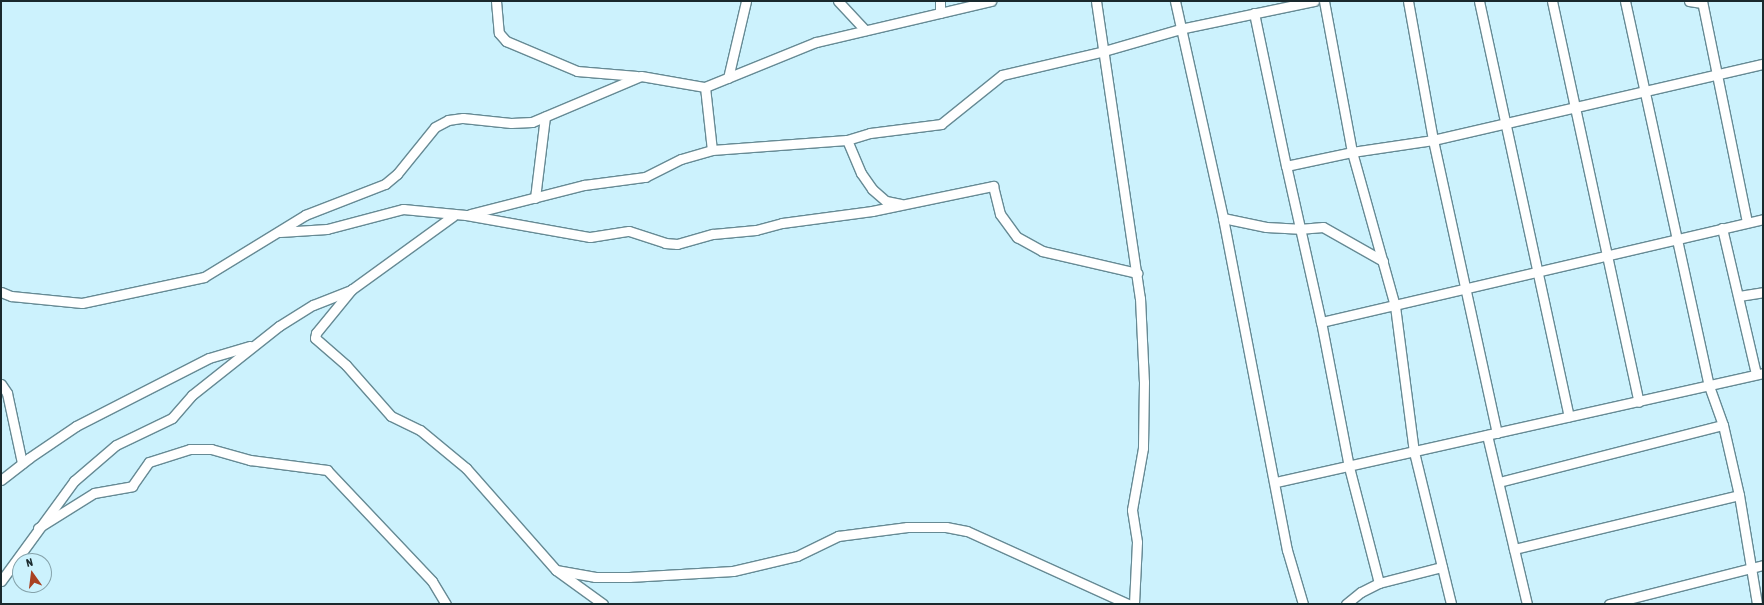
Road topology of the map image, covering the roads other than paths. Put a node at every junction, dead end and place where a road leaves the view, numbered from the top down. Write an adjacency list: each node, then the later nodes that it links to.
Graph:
1 (496, 1): 23 (street)
2 (746, 1): 24 (street)
3 (838, 1): 19 (street)
4 (940, 1): 16 (street)
5 (991, 1): 16 (street)
6 (1096, 1): 20 (street)
7 (1175, 1): 18 (street)
8 (1314, 1): 17 (street)
9 (1324, 1): 33 (street)
10 (1408, 1): 31 (street)
11 (1479, 1): 29 (street)
12 (1552, 1): 27 (street)
13 (1626, 1): 26 (street)
14 (1689, 1): 15 (street)
15 (1702, 2): 22 (street)
16 (940, 13): 19 (street)
17 (1254, 13): 18 (street); 34 (street)
18 (1180, 29): 20 (street); 39 (street)
19 (865, 30): 24 (street)
20 (1104, 51): 30 (street); 48 (street)
21 (1763, 64): 22 (street)
22 (1719, 74): 26 (street); 41 (street)
23 (641, 76): 25 (street); 28 (street)
24 (728, 78): 25 (street)
25 (704, 87): 32 (street)
26 (1647, 91): 27 (street); 45 (street)
27 (1575, 108): 29 (street); 46 (street)
28 (545, 117): 35 (street); 44 (street)
29 (1504, 124): 31 (street); 49 (street)
30 (847, 140): 32 (street); 36 (street)
31 (1433, 140): 33 (street); 50 (street)
32 (712, 150): 35 (street)
33 (1352, 152): 34 (street); 47 (street)
34 (1286, 166): 43 (street)
35 (535, 198): 38 (street)
36 (932, 199): 38 (street); 48 (street)
37 (454, 216): 38 (street); 44 (street); 51 (street)
38 (466, 216)
39 (1223, 218): 43 (street); 70 (street)
40 (1763, 219): 41 (street)
41 (1747, 222): 42 (street)
42 (1722, 228): 45 (street); 54 (street)
43 (1299, 229): 47 (street); 56 (street)
44 (278, 232): 52 (street)
45 (1679, 238): 46 (street); 60 (street)
46 (1608, 255): 49 (street); 61 (street)
47 (1383, 261): 55 (street)
48 (1137, 272): 84 (street)
49 (1537, 272): 50 (street); 62 (street)
50 (1466, 289): 55 (street); 64 (street)
51 (352, 290): 57 (street); 78 (street)
52 (1, 292)
53 (1763, 292): 54 (street)
54 (1738, 296): 58 (street)
55 (1395, 306): 56 (street); 66 (street)
56 (1321, 322): 68 (street)
57 (253, 345): 67 (street); 73 (street)
58 (1760, 373): 60 (street)
59 (1, 384): 67 (street)
60 (1709, 386): 61 (street); 63 (street)
61 (1639, 402): 62 (street)
62 (1569, 416): 64 (street)
63 (1723, 425): 71 (street); 72 (street)
64 (1497, 433): 65 (street)
65 (1488, 435): 66 (street); 71 (street)
66 (1414, 452): 68 (street); 76 (street)
67 (22, 463): 69 (street)
68 (1349, 467): 70 (street); 80 (street)
69 (1, 480)
70 (1276, 482): 85 (street)
71 (1499, 482): 74 (street)
72 (1739, 495): 74 (street); 77 (street)
73 (38, 528): 79 (street); 81 (street)
74 (1514, 549): 88 (street)
75 (1763, 565): 77 (street)
76 (1442, 567): 80 (street); 87 (street)
77 (1749, 569): 89 (street); 90 (street)
78 (556, 570): 82 (street); 83 (street)
79 (1, 581)
80 (1379, 583): 86 (street)
81 (446, 604)
82 (603, 604)
83 (1128, 604)
84 (1134, 604)
85 (1303, 604)
86 (1346, 604)
87 (1451, 604)
88 (1527, 604)
89 (1612, 604)
90 (1757, 604)

